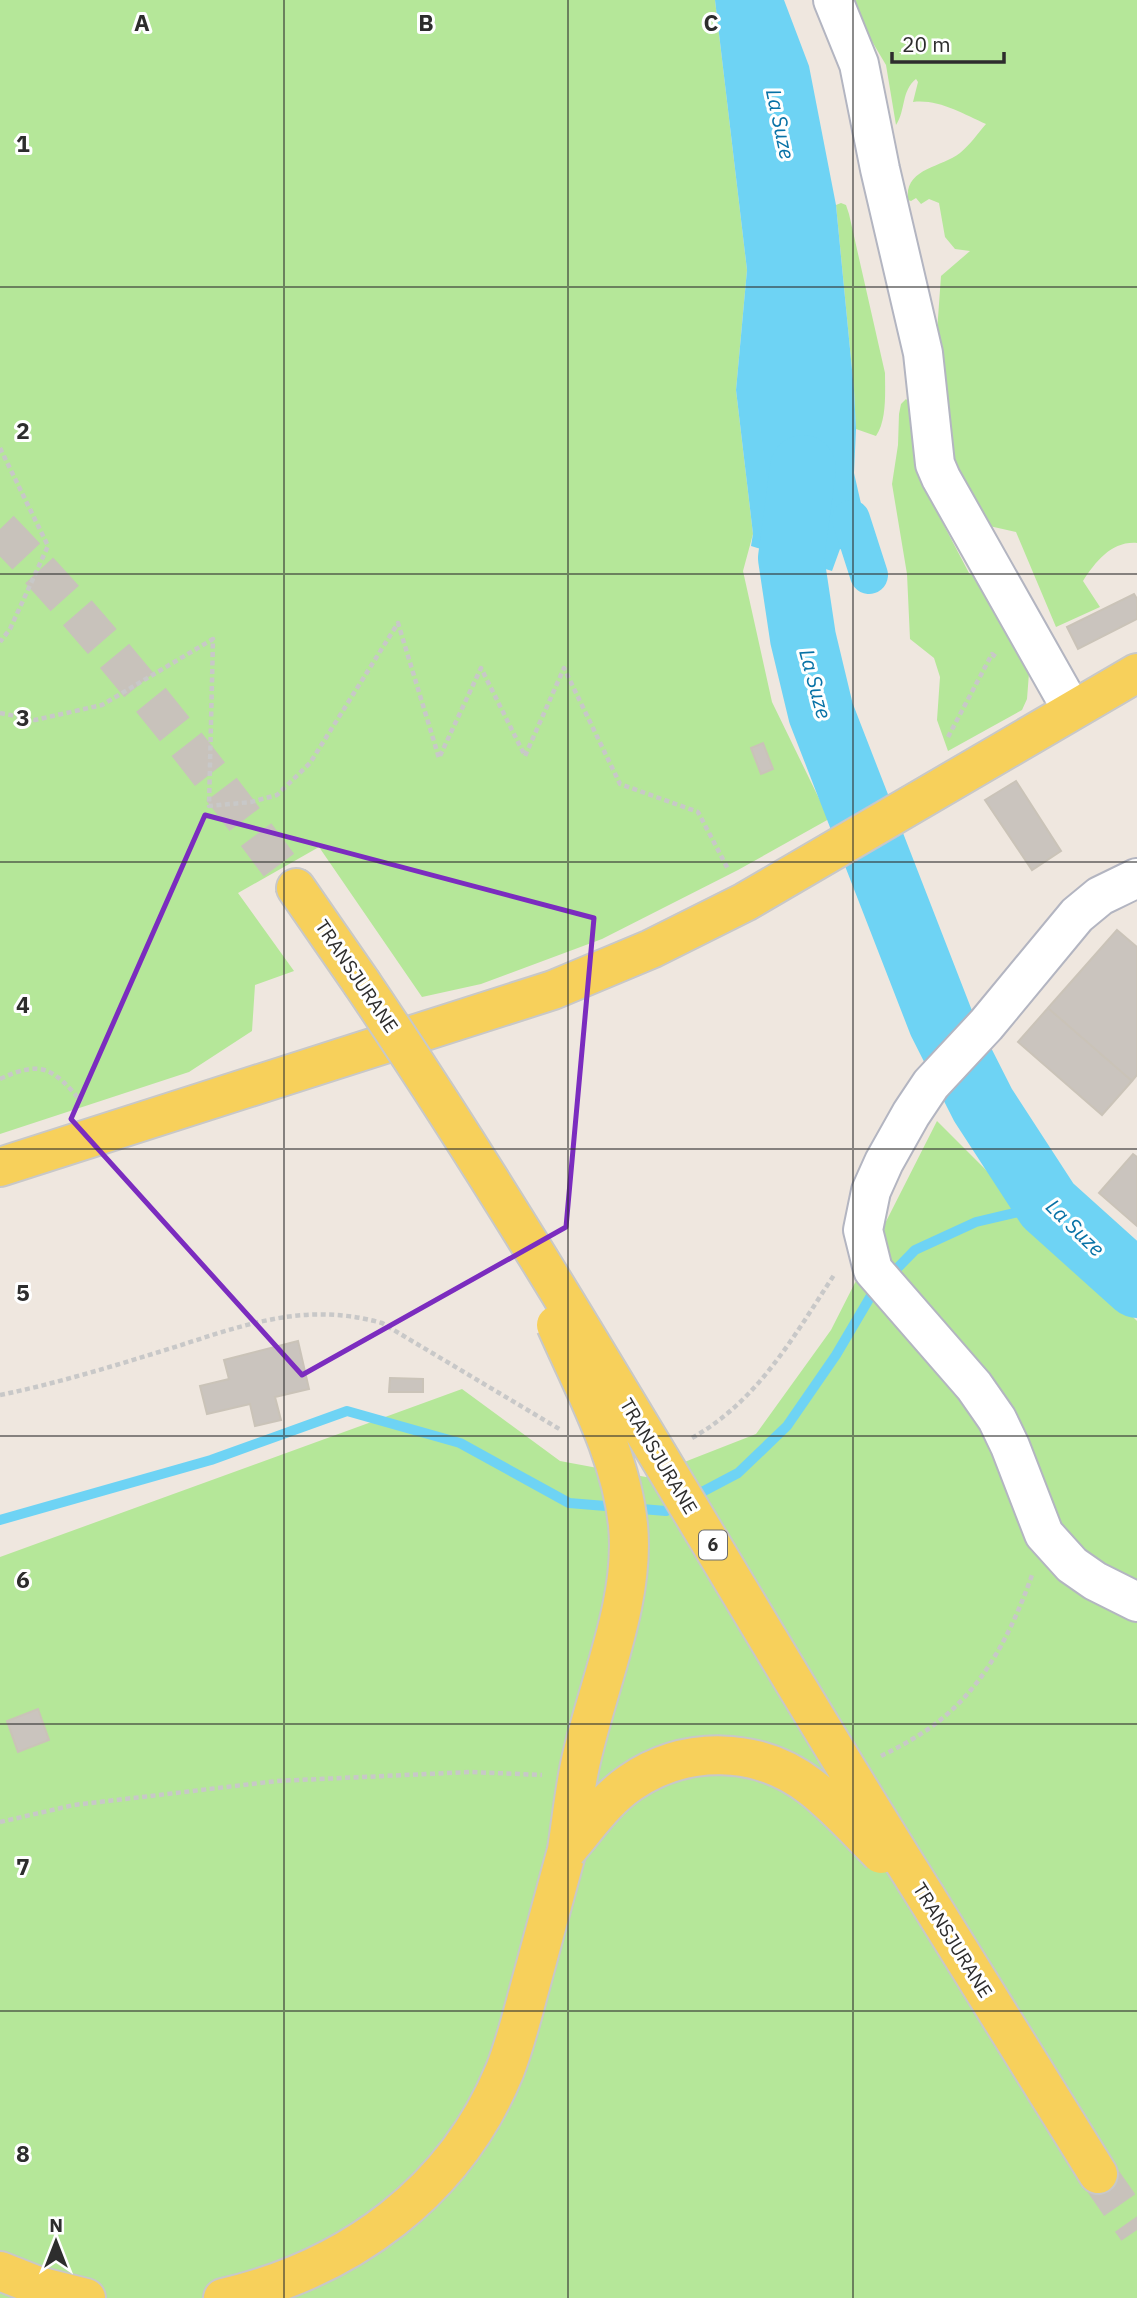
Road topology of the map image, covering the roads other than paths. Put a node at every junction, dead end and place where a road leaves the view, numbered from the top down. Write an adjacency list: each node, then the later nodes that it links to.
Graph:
1 (833, 0): 3 (street)
2 (1137, 673): 3 (main road)
3 (1057, 719): 6 (main road)
4 (1137, 878): 8 (street)
5 (304, 899): 7 (main road, TRANSJURANE / 6, bridge)
6 (0, 1167)
7 (498, 1195): 9 (main road, bridge); 10 (main road, TRANSJURANE / 6, bridge)
8 (1137, 1602)
9 (567, 1850): 10 (main road, bridge); 14 (main road)
10 (926, 1897): 11 (main road, TRANSJURANE / 6)
11 (1098, 2174)
12 (0, 2271): 13 (main road)
13 (86, 2298)
14 (223, 2298)

